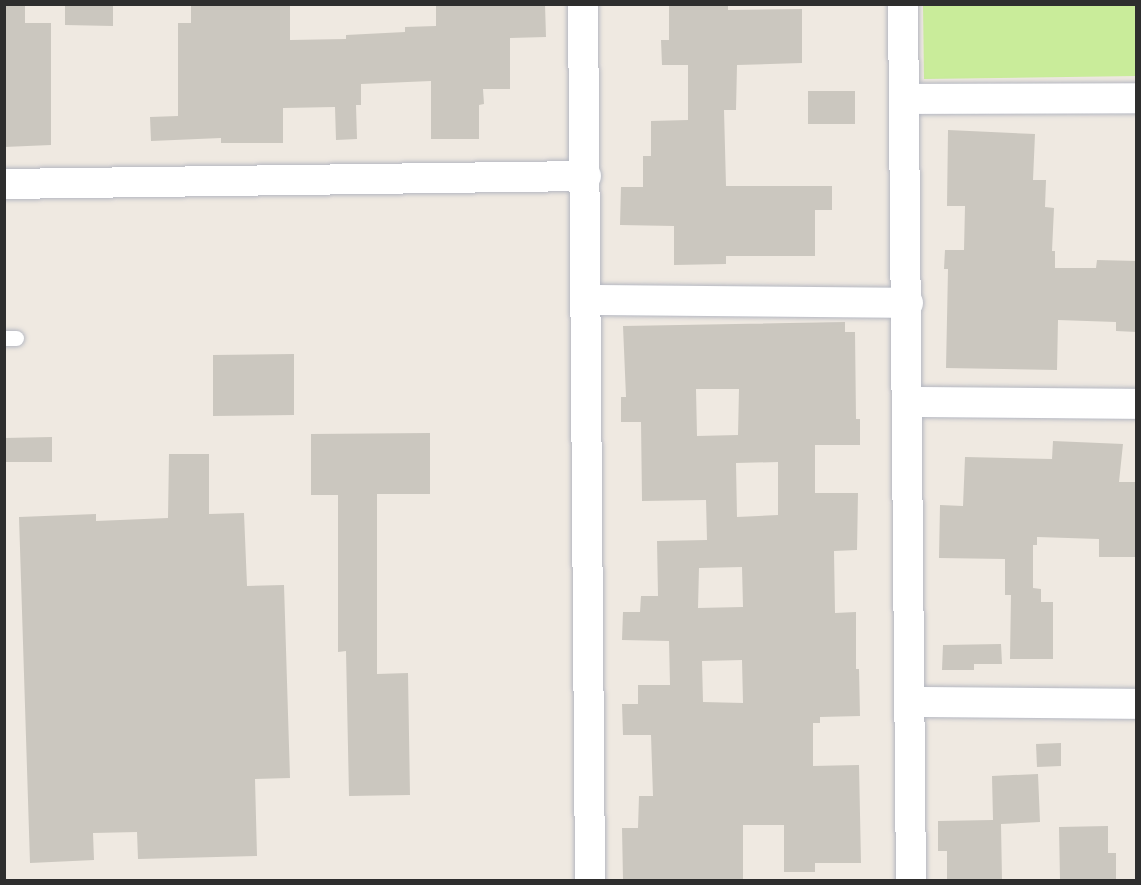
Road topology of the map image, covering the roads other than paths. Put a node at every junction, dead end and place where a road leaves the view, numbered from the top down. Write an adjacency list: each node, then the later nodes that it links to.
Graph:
1 (583, 4): 5 (street)
2 (903, 4): 4 (street)
3 (1137, 98): 4 (street)
4 (904, 99): 8 (street)
5 (586, 176): 6 (street); 7 (street)
6 (4, 183)
7 (587, 300): 8 (street); 13 (street)
8 (908, 303): 9 (street)
9 (908, 402): 10 (street); 11 (street)
10 (1137, 404)
11 (911, 702): 12 (street); 14 (street)
12 (1137, 705)
13 (590, 880)
14 (911, 880)

